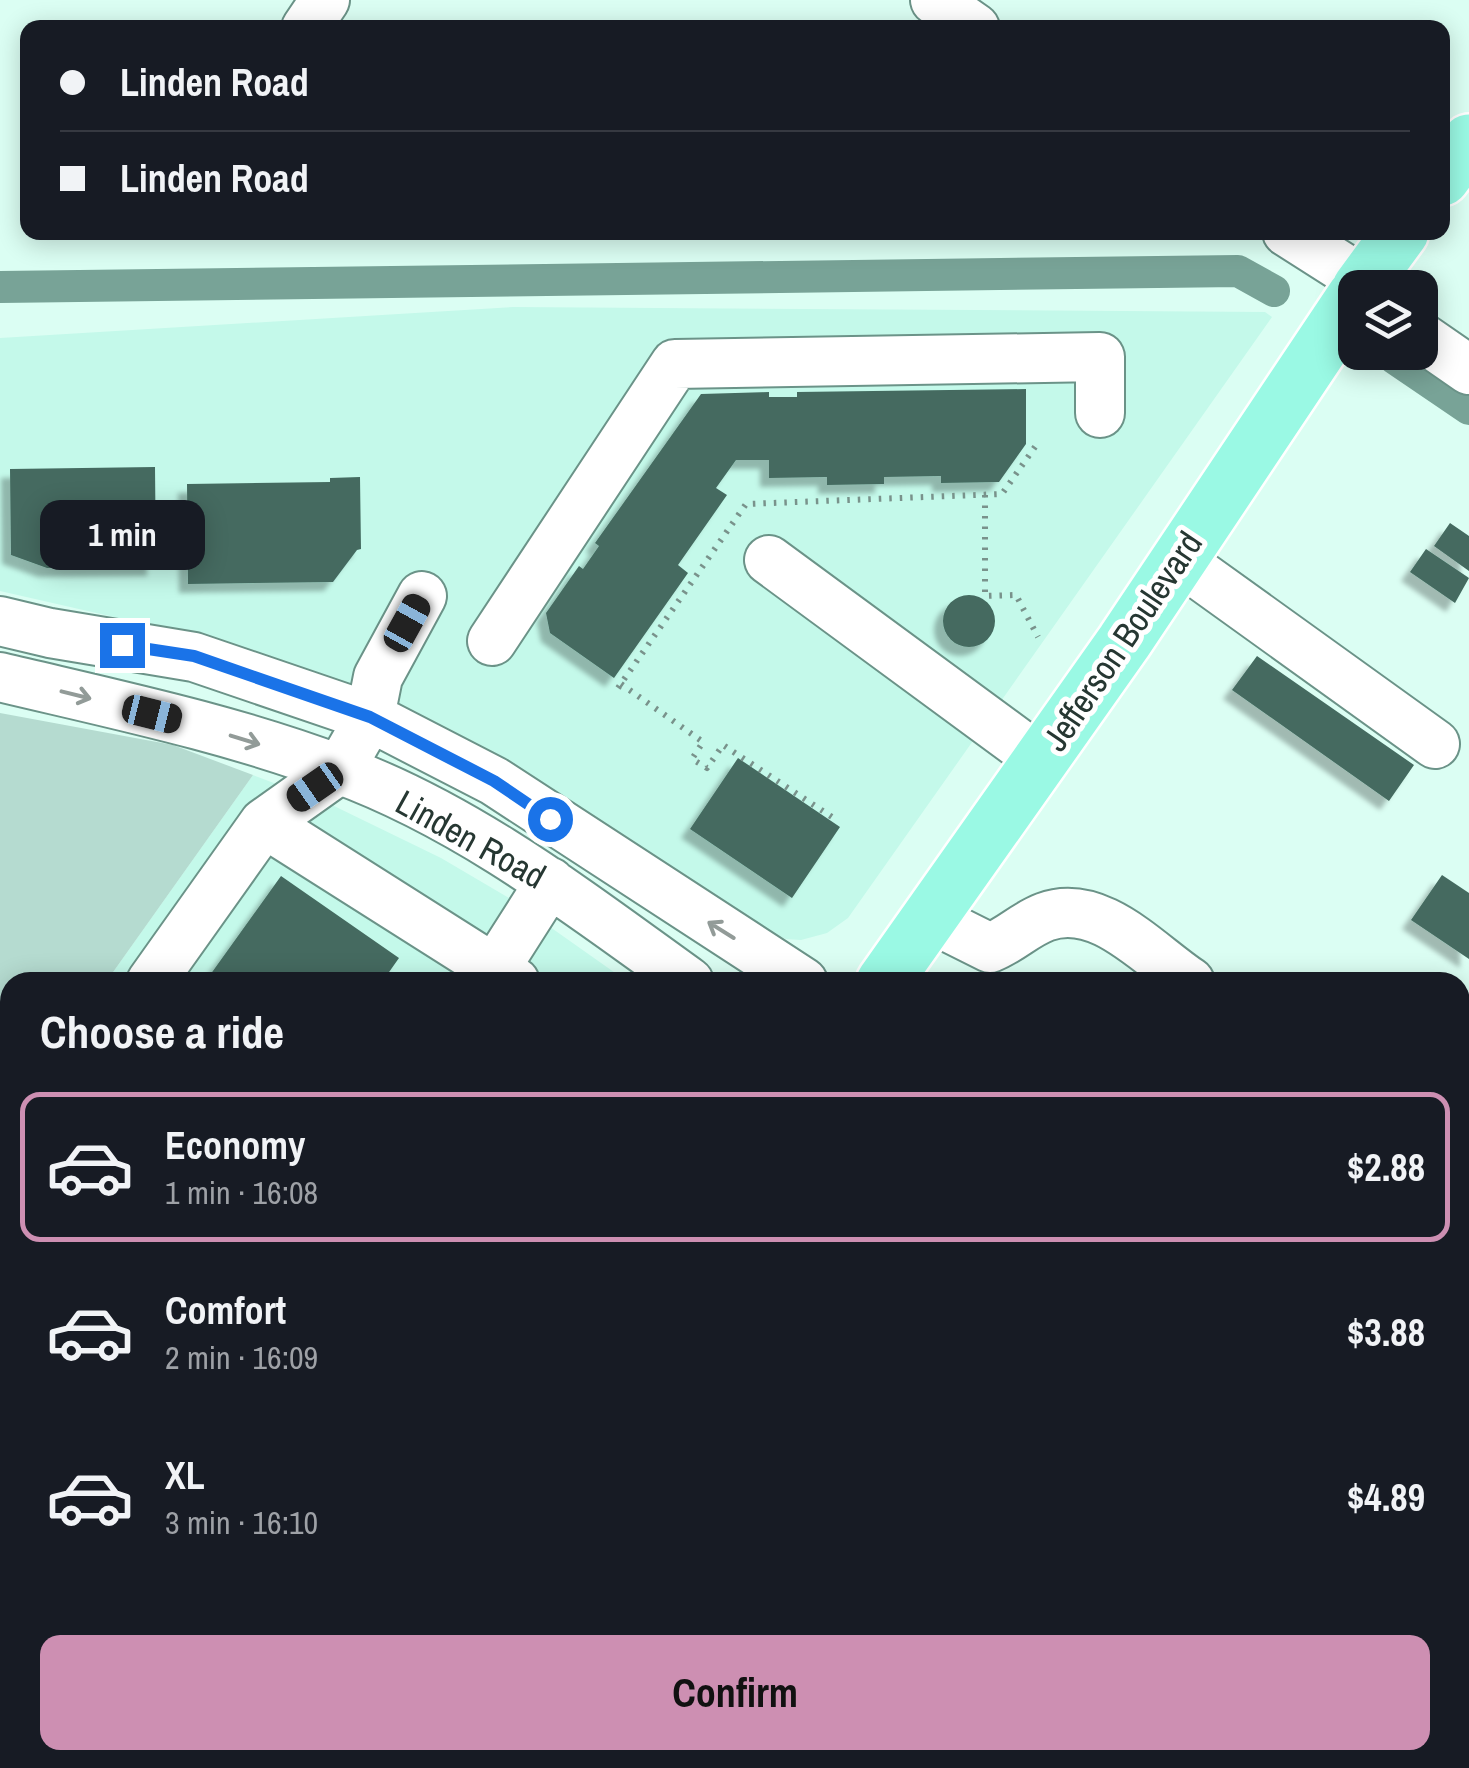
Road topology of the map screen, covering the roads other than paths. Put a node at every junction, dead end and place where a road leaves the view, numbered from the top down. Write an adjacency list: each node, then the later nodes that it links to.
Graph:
1 (934, 0): 2 (street)
2 (963, 20)
3 (1469, 142): 4 (main road)
4 (1450, 167)
5 (1296, 240): 8 (street)
6 (1395, 240): 7 (main road, Jefferson Boulevard)
7 (1374, 270)
8 (1338, 275)
9 (1338, 322): 14 (main road, Jefferson Boulevard)
10 (1438, 348): 11 (street)
11 (1469, 370)
12 (1100, 412): 17 (street)
13 (769, 560): 21 (street)
14 (1178, 560): 20 (street); 21 (main road, Jefferson Boulevard)
15 (422, 596): 19 (street)
16 (0, 620): 19 (street, Linden Road)
17 (492, 641)
18 (0, 677): 22 (street, Linden Road, one-way to 22)
19 (370, 717): 22 (street); 29 (street, Linden Road, one-way to 19)
20 (1436, 744)
21 (1041, 760): 25 (main road, Jefferson Boulevard)
22 (340, 769): 23 (street); 24 (street, Linden Road)
23 (264, 822): 26 (street); 27 (street)
24 (550, 882): 27 (street); 28 (street, Linden Road)
25 (930, 918): 30 (main road, Jefferson Boulevard); 31 (street)
26 (158, 972)
27 (482, 972)
28 (675, 972)
29 (788, 972)
30 (891, 972)
31 (1176, 972)

